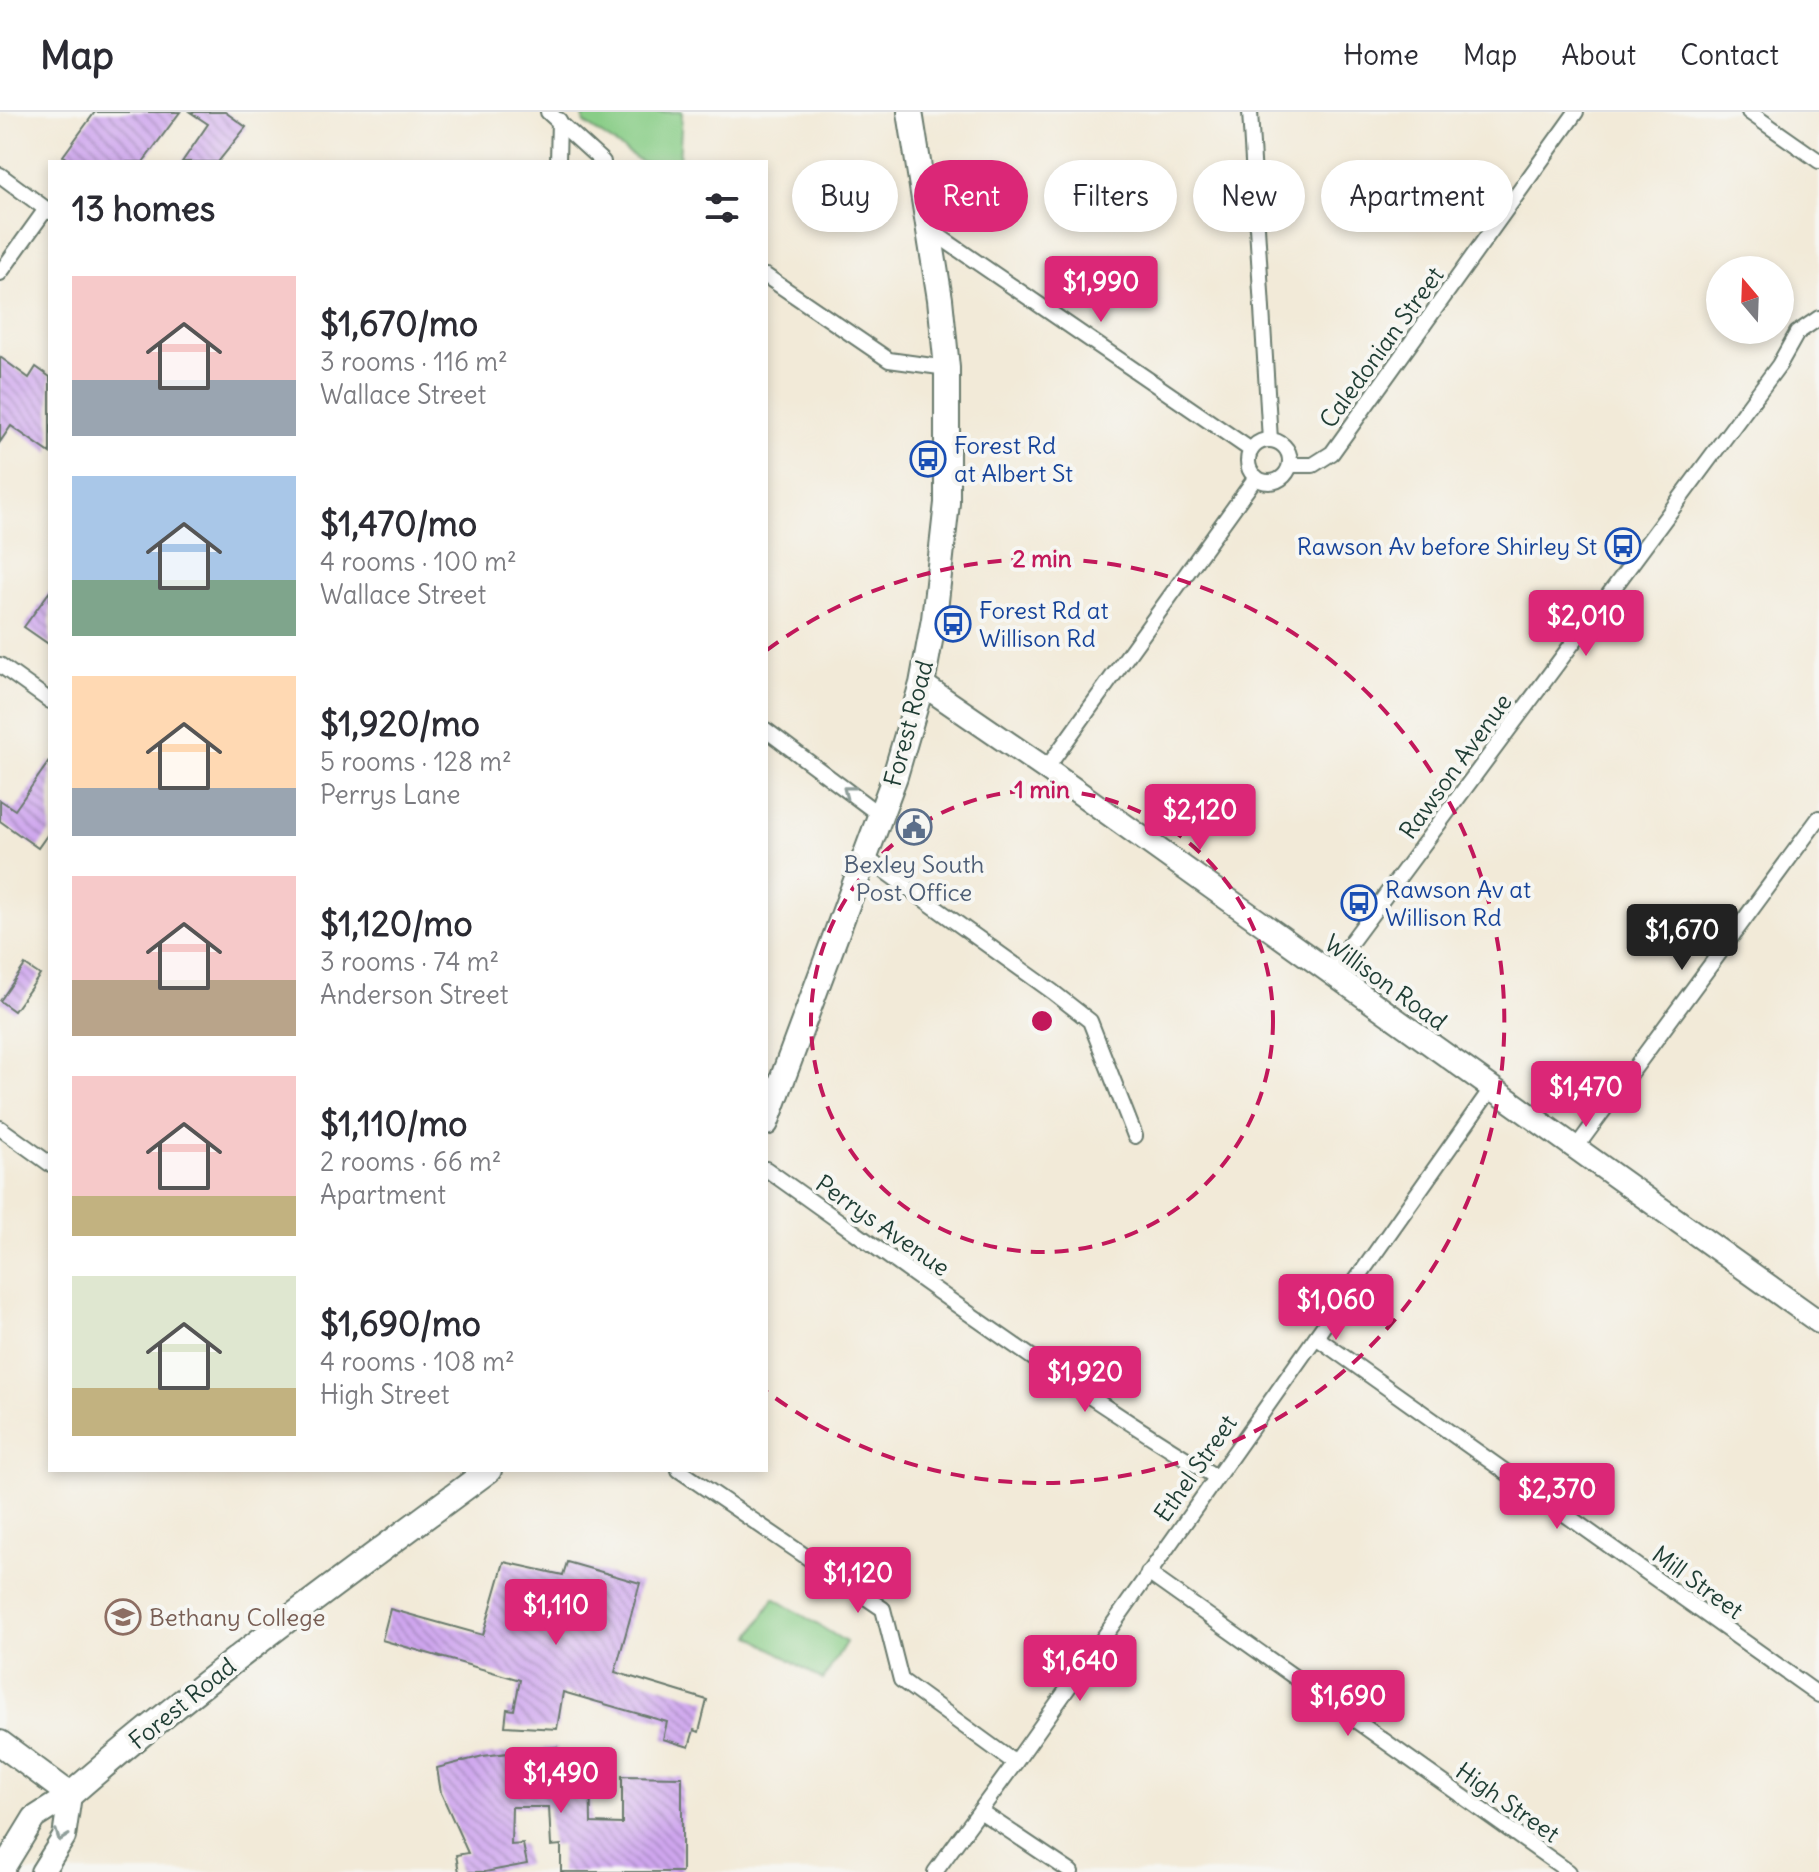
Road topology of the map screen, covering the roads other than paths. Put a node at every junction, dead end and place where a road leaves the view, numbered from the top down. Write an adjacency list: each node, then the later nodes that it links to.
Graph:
1 (548, 112): 6 (street)
2 (910, 112): 9 (main road, Forest Road)
3 (1250, 112): 19 (street)
4 (1576, 112): 21 (street, Caledonian Street)
5 (1749, 112): 10 (street)
6 (559, 118): 7 (street); 8 (street)
7 (558, 160)
8 (601, 160)
9 (918, 160)
10 (1819, 161)
11 (0, 175): 12 (street)
12 (48, 210): 15 (street)
13 (930, 232): 18 (main road, Forest Road)
14 (933, 232): 20 (street)
15 (0, 273)
16 (768, 277): 18 (street)
17 (1819, 318): 31 (street, Rawson Avenue)
18 (947, 368): 24 (main road, Forest Road)
19 (1270, 440): 20 (street); 21 (street)
20 (1251, 450): 22 (street)
21 (1290, 465): 22 (street)
22 (1256, 477): 27 (street)
23 (0, 665): 25 (street)
24 (922, 684): 27 (main road, Willison Road); 28 (main road, Forest Road)
25 (48, 700)
26 (768, 731): 28 (street, one-way to 26)
27 (1046, 769): 31 (main road, Willison Road)
28 (881, 816): 30 (main road, Forest Road)
29 (1819, 818): 36 (street)
30 (865, 857): 33 (main road, Forest Road); 35 (street)
31 (1328, 973): 32 (main road, Willison Road)
32 (1491, 1089): 36 (main road, Willison Road); 40 (street, Ethel Street)
33 (768, 1118)
34 (0, 1128): 37 (street)
35 (1135, 1136)
36 (1575, 1149): 39 (main road, Willison Road)
37 (48, 1163)
38 (768, 1170): 43 (street, Perrys Avenue)
39 (1819, 1322)
40 (1316, 1337): 43 (street, Ethel Street); 45 (street, Mill Street)
41 (682, 1472): 47 (street)
42 (478, 1473): 48 (main road, Forest Road)
43 (1216, 1477): 44 (street, Ethel Street)
44 (1148, 1573): 47 (street, Ethel Street); 54 (street, High Street)
45 (1819, 1695)
46 (0, 1743): 48 (main road)
47 (1015, 1763): 49 (street, Ethel Street)
48 (70, 1795): 50 (main road, Forest Road); 51 (main road, one-way to 51)
49 (980, 1811): 52 (street, Ethel Street); 53 (street)
50 (1, 1872)
51 (42, 1872)
52 (935, 1872)
53 (1071, 1872)
54 (1569, 1872)

